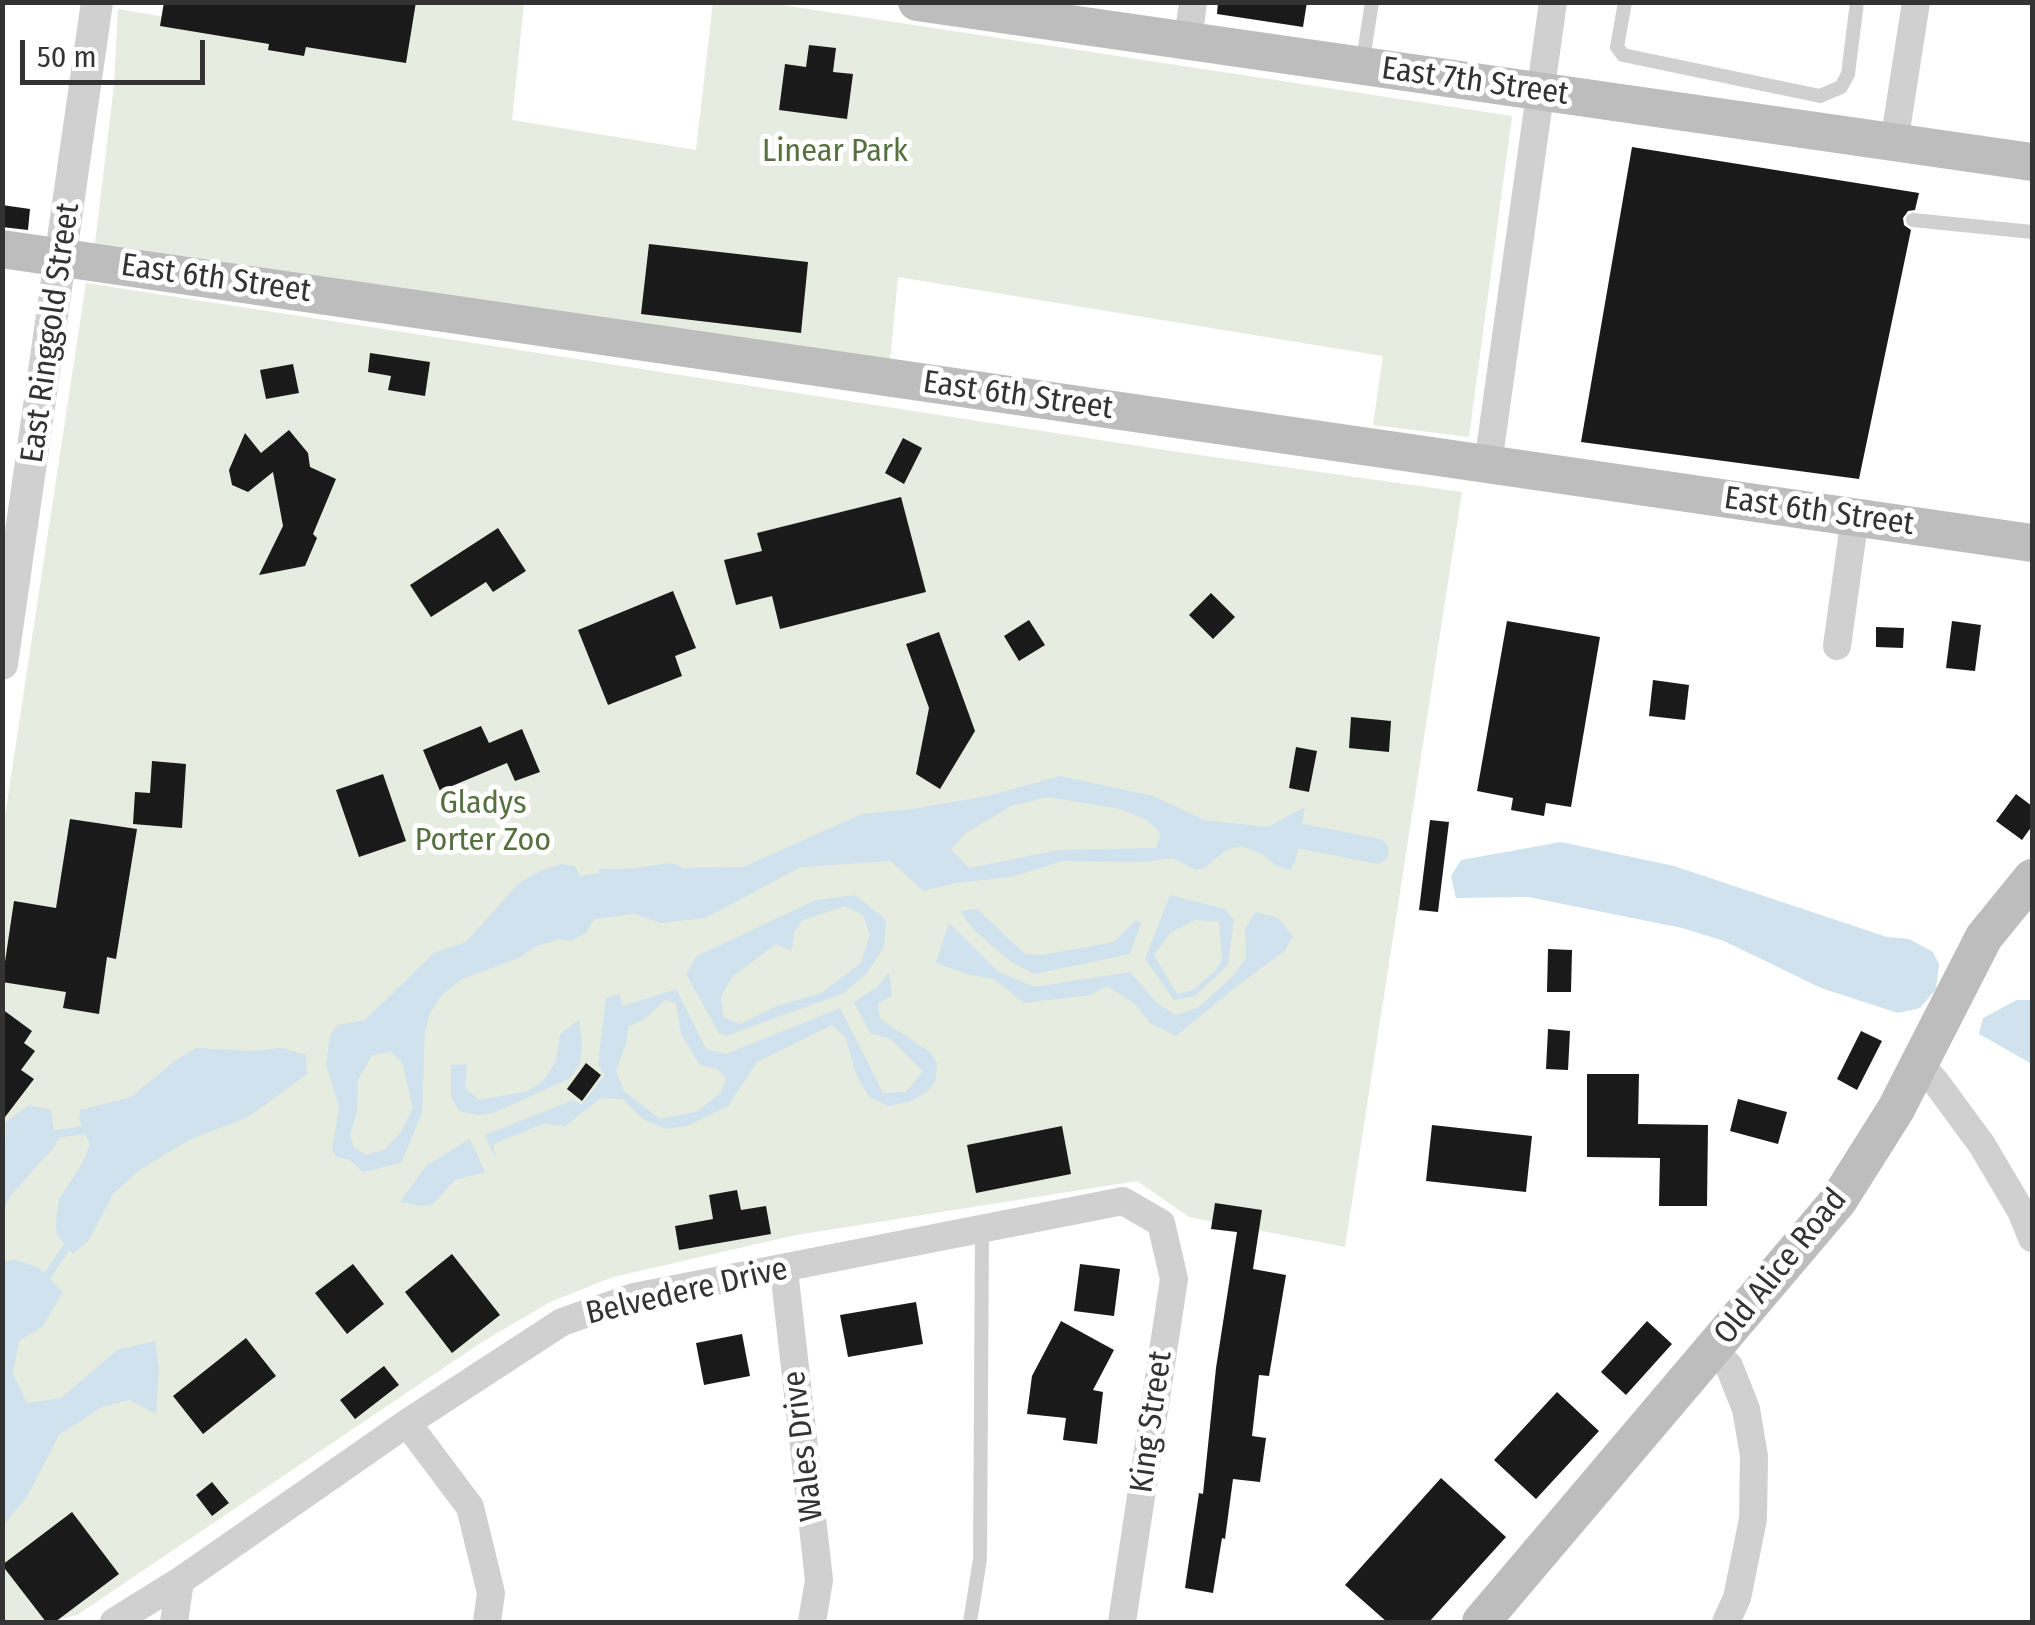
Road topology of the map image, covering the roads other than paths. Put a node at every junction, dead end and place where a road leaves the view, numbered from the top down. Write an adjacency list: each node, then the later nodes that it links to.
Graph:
1 (97, 2): 17 (street, East Ringgold Street)
2 (917, 2): 9 (main road, East 7th Street)
3 (1193, 2): 9 (street)
4 (1372, 2): 10 (lane)
5 (1553, 2): 11 (street)
6 (1625, 2): 7 (lane)
7 (1857, 2)
8 (1916, 2): 12 (street)
9 (1188, 42): 10 (main road, East 7th Street)
10 (1362, 66): 11 (main road, East 7th Street)
11 (1540, 92): 12 (main road, East 7th Street); 18 (street)
12 (1894, 142): 13 (main road, East 7th Street)
13 (2032, 162)
14 (1913, 220): 15 (lane)
15 (2032, 232)
16 (2, 250): 17 (main road, East 6th Street)
17 (63, 257): 18 (main road, East 6th Street); 22 (street, East Ringgold Street)
18 (1488, 464): 19 (main road, East 6th Street)
19 (1855, 517): 20 (main road, East 6th Street); 21 (street)
20 (2032, 542)
21 (1836, 646)
22 (2, 664)
23 (2032, 878): 24 (main road, Old Alice Road)
24 (1920, 1064): 27 (street); 29 (main road, Old Alice Road)
25 (1161, 1222): 26 (street, Belvedere Drive); 37 (street, King Street)
26 (982, 1230): 28 (street, Belvedere Drive); 36 (lane)
27 (2032, 1238)
28 (784, 1270): 30 (street, Belvedere Drive); 35 (street, Wales Drive)
29 (1714, 1350): 38 (main road, Old Alice Road); 39 (street)
30 (407, 1423): 31 (street, Belvedere Drive); 34 (street)
31 (180, 1582): 32 (street, Belvedere Drive); 33 (street)
32 (114, 1622)
33 (174, 1622)
34 (488, 1622)
35 (812, 1622)
36 (970, 1622)
37 (1122, 1622)
38 (1481, 1622)
39 (1726, 1622)

